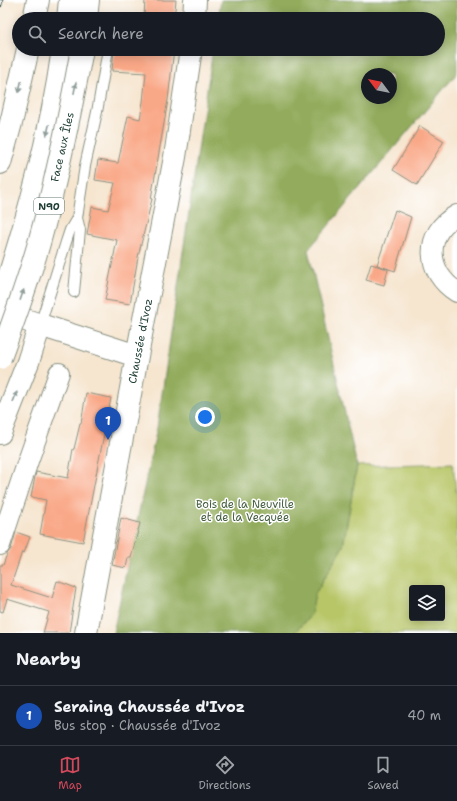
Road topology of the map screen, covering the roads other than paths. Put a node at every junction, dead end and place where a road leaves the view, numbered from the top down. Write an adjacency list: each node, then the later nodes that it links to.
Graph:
1 (38, 0): 5 (main road)
2 (70, 0): 6 (main road)
3 (88, 0): 7 (main road)
4 (195, 0): 8 (main road)
5 (35, 12)
6 (69, 12)
7 (87, 12)
8 (194, 12)
9 (26, 56): 14 (main road, one-way to 14)
10 (81, 56): 23 (main road, Face aux Îles / N90, one-way to 10, bridge)
11 (107, 56): 16 (lane)
12 (190, 56): 22 (main road, Chaussée d'Ivoz)
13 (62, 57): 19 (main road, Face aux Îles / N90, one-way to 19)
14 (0, 163)
15 (457, 215): 18 (street)
16 (77, 218): 17 (lane); 21 (lane)
17 (74, 292)
18 (457, 292)
19 (0, 305)
20 (0, 311): 21 (main road)
21 (40, 325): 22 (main road); 25 (main road, one-way to 21)
22 (137, 356): 27 (main road, Chaussée d'Ivoz)
23 (0, 358)
24 (59, 373): 26 (street)
25 (0, 433)
26 (0, 545)
27 (86, 633)

